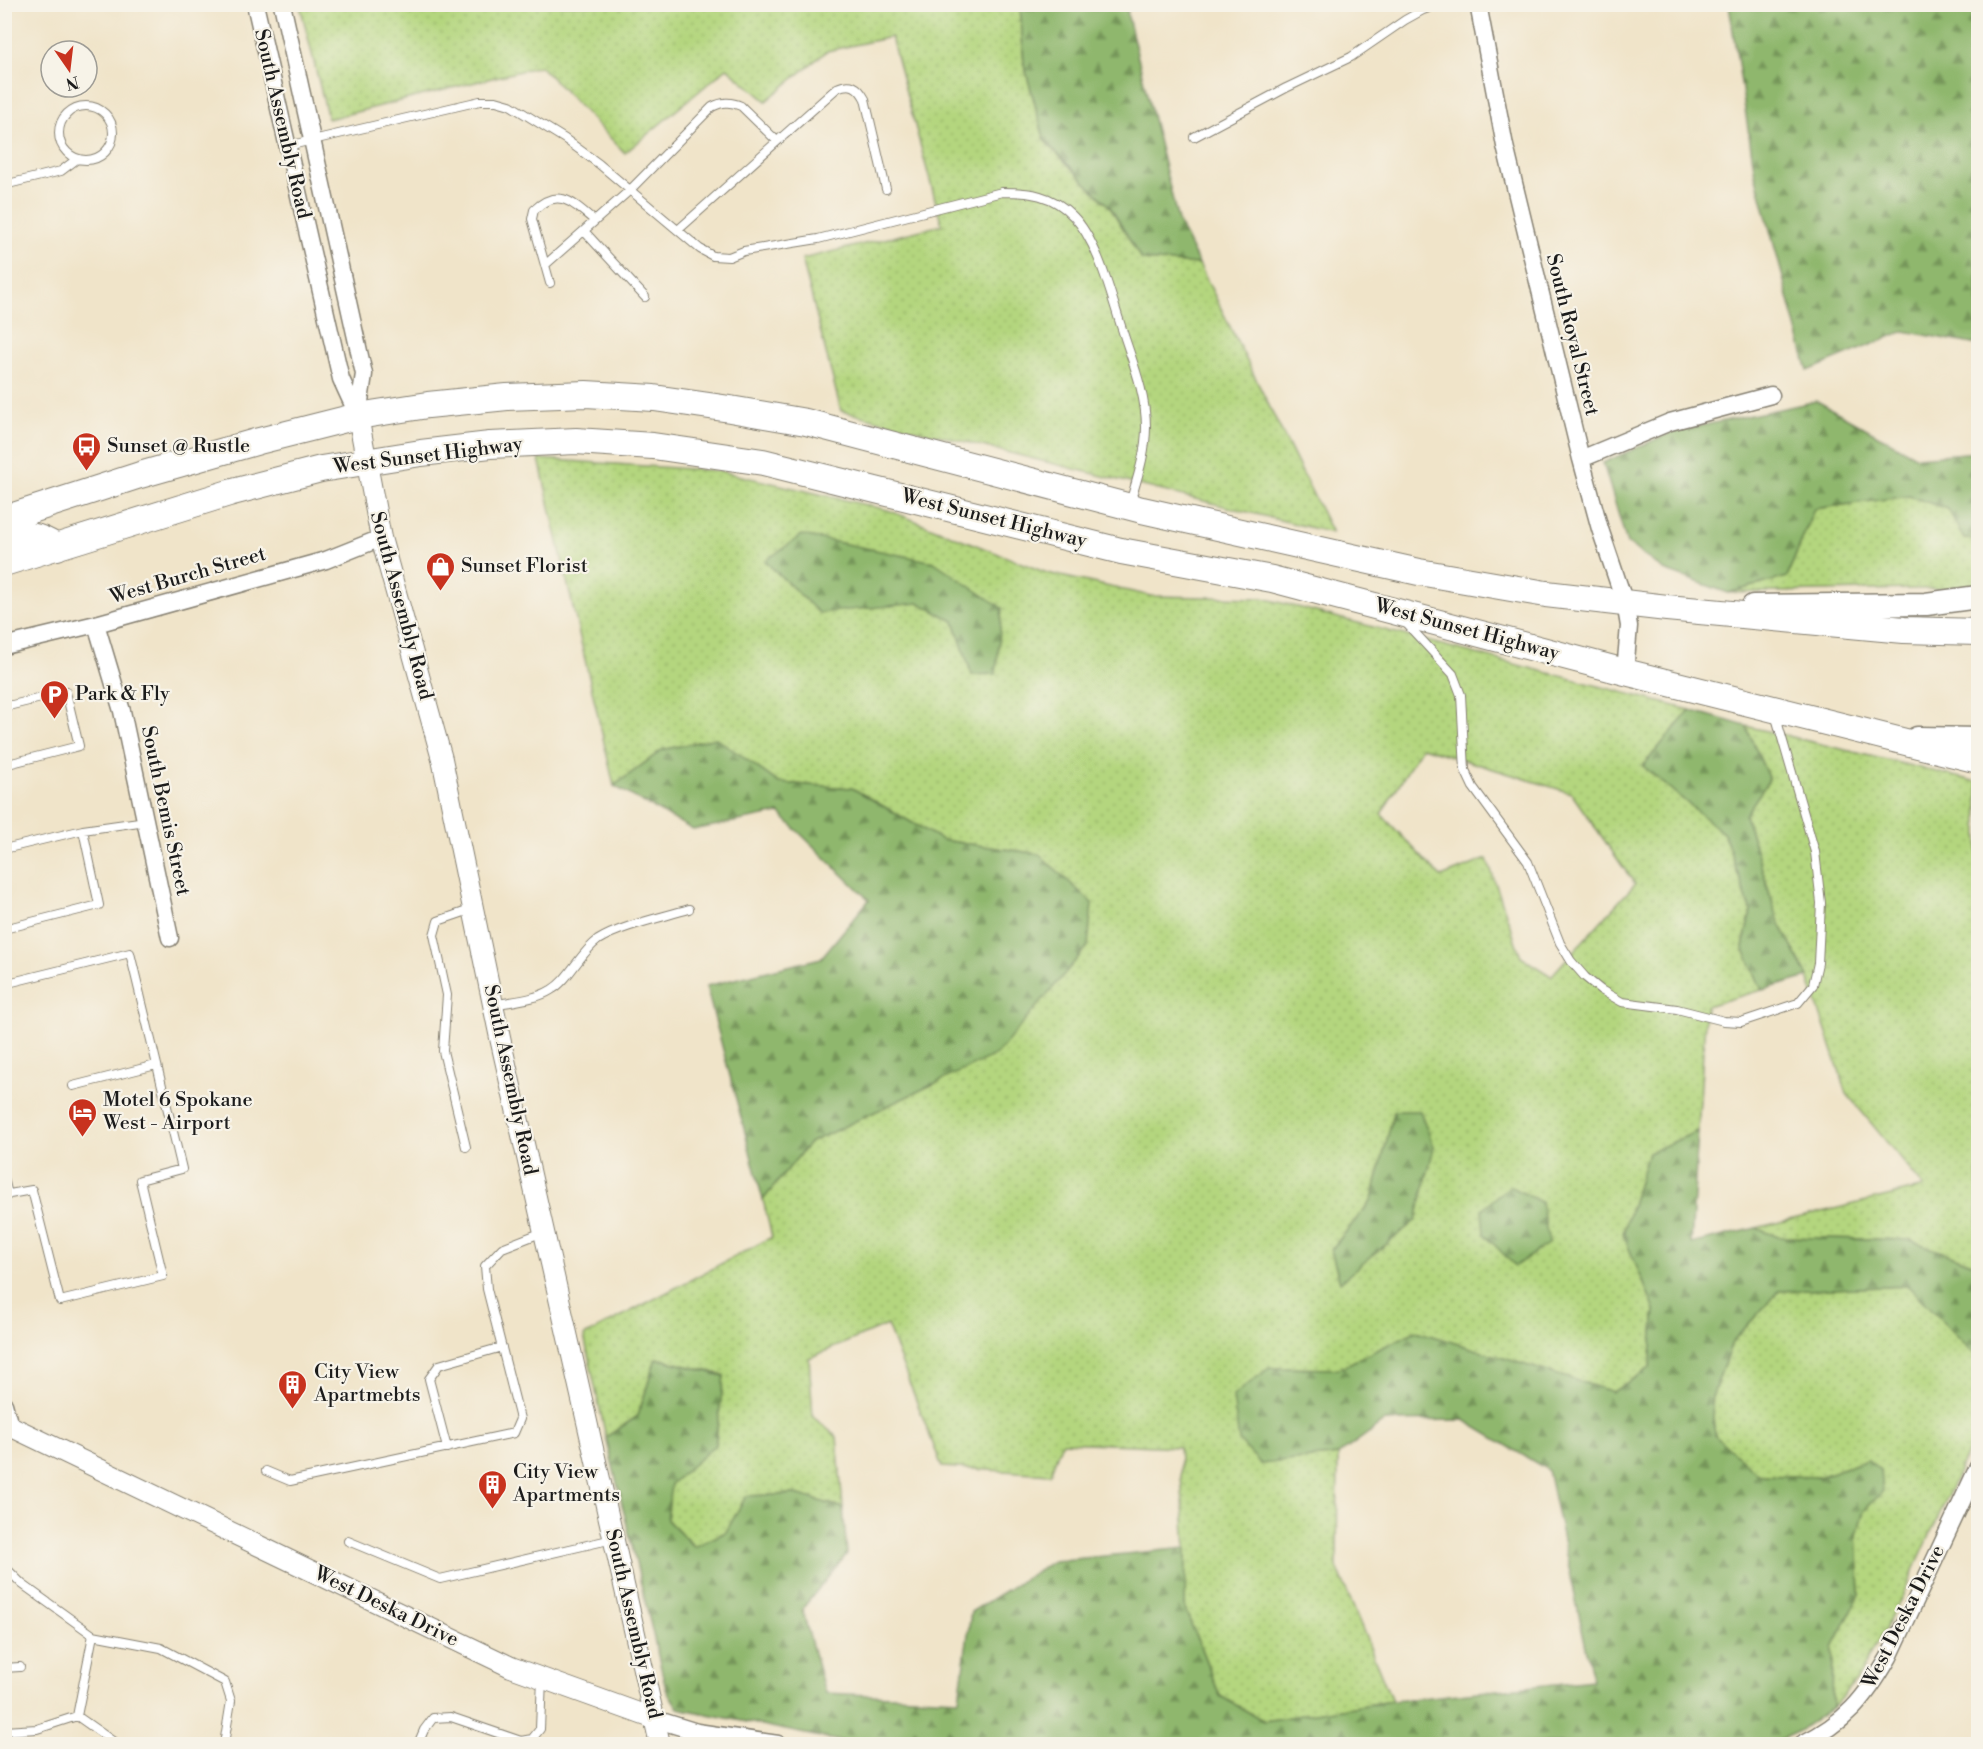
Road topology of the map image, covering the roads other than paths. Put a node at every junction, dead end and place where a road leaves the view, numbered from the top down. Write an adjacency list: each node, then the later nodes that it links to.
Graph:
1 (255, 4): 8 (street, South Assembly Road)
2 (282, 4): 6 (street, South Assembly Road)
3 (1440, 4): 5 (lane)
4 (1478, 4): 21 (street, South Royal Street)
5 (1194, 137)
6 (312, 141): 8 (lane); 12 (lane); 20 (street, South Assembly Road)
7 (777, 141): 11 (lane); 12 (lane); 14 (lane)
8 (287, 146): 20 (street, South Assembly Road)
9 (77, 159): 9 (lane); 10 (lane)
10 (4, 185)
11 (886, 189)
12 (630, 190): 13 (lane); 14 (lane)
13 (595, 221): 15 (lane); 16 (lane)
14 (678, 230): 23 (lane)
15 (584, 231): 16 (lane); 18 (lane)
16 (545, 265): 17 (lane)
17 (550, 283)
18 (645, 297)
19 (1771, 395): 21 (street)
20 (358, 416): 22 (street, South Assembly Road); 23 (main road); 24 (main road)
21 (1581, 459): 30 (street, South Royal Street)
22 (368, 463): 25 (street, South Assembly Road); 27 (main road, West Sunset Highway); 32 (main road, West Sunset Highway)
23 (1129, 506): 30 (main road)
24 (4, 519)
25 (381, 538): 33 (street, West Burch Street); 46 (street, South Assembly Road)
26 (4, 540): 27 (main road)
27 (57, 547): 28 (main road, West Sunset Highway)
28 (4, 563)
29 (1978, 597): 31 (main road)
30 (1625, 603): 31 (main road); 36 (street, South Royal Street)
31 (1667, 608): 34 (main road)
32 (1394, 611): 36 (main road, West Sunset Highway); 38 (lane)
33 (96, 624): 35 (street, West Burch Street); 43 (street, South Bemis Street)
34 (1978, 632)
35 (4, 646)
36 (1625, 672): 38 (main road, West Sunset Highway)
37 (4, 706): 42 (lane)
38 (1774, 708): 39 (main road, West Sunset Highway)
39 (1888, 737): 40 (main road); 41 (main road, West Sunset Highway)
40 (1978, 740)
41 (1978, 760)
42 (4, 765)
43 (147, 821): 44 (lane); 49 (street, South Bemis Street)
44 (83, 830): 45 (lane); 48 (lane)
45 (4, 849)
46 (473, 909): 51 (street, South Assembly Road); 54 (lane)
47 (689, 909): 51 (lane)
48 (4, 929)
49 (171, 938)
50 (4, 984): 52 (lane)
51 (493, 1005): 57 (street, South Assembly Road)
52 (156, 1065): 53 (lane); 56 (lane)
53 (73, 1086)
54 (466, 1147)
55 (4, 1179): 56 (lane)
56 (6, 1195)
57 (544, 1232): 58 (lane); 64 (street, South Assembly Road)
58 (502, 1347): 61 (lane); 61 (lane)
59 (4, 1404): 60 (street)
60 (7, 1426): 70 (street, West Deska Drive)
61 (447, 1448): 63 (lane)
62 (1978, 1467): 80 (street, West Deska Drive)
63 (266, 1471)
64 (614, 1539): 65 (lane); 72 (street, South Assembly Road)
65 (348, 1541)
66 (4, 1566): 67 (lane)
67 (93, 1635): 71 (lane); 76 (lane)
68 (20, 1667): 69 (lane)
69 (4, 1668)
70 (542, 1678): 72 (street, West Deska Drive); 74 (lane)
71 (76, 1716): 73 (lane); 75 (lane)
72 (655, 1719): 78 (street, South Assembly Road); 79 (street, West Deska Drive)
73 (4, 1731)
74 (533, 1742): 77 (lane)
75 (122, 1744)
76 (224, 1744)
77 (418, 1744)
78 (660, 1744)
79 (778, 1744)
80 (1802, 1744)

